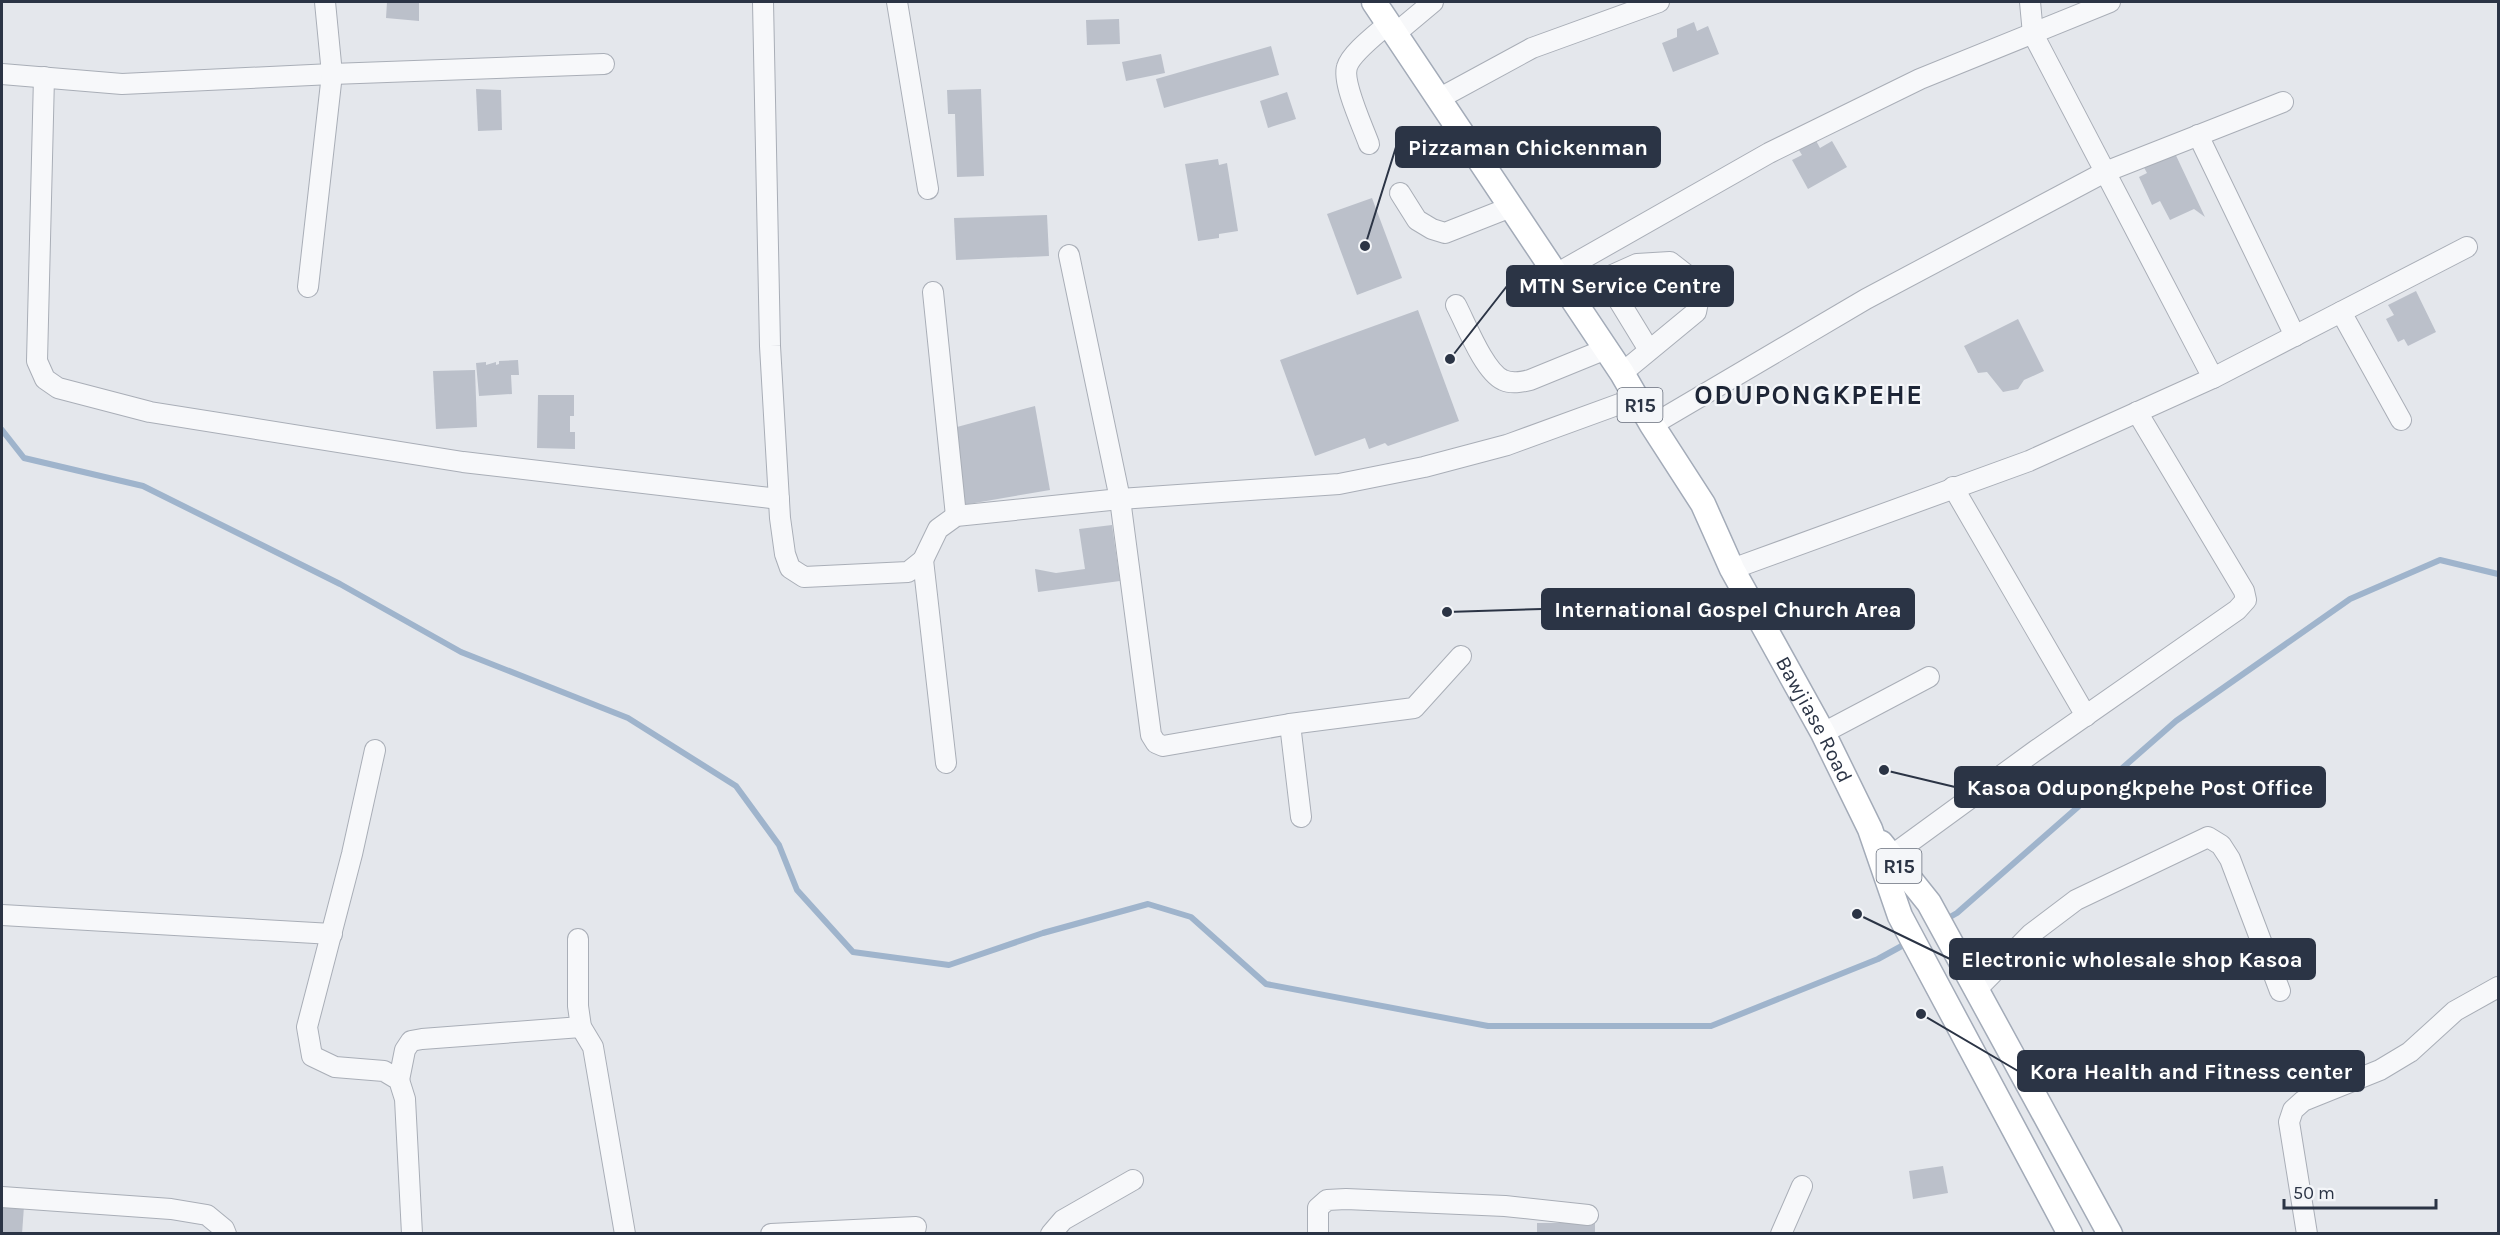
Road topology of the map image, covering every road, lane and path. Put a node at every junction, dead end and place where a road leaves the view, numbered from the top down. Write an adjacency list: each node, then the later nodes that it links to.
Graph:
1 (325, 2): 13 (street)
2 (763, 2): 42 (street)
3 (897, 2): 20 (street)
4 (1374, 2): 9 (main road, Bawjiase Road / R15)
5 (1433, 2): 9 (street)
6 (1659, 2): 15 (street)
7 (2030, 2): 10 (street)
8 (2110, 2): 10 (street)
9 (1392, 28): 15 (main road, Bawjiase Road / R15); 18 (street)
10 (2033, 34): 19 (street); 25 (street)
11 (604, 64): 13 (street)
12 (2, 74): 14 (street)
13 (332, 74): 14 (street); 27 (street)
14 (44, 77): 42 (street)
15 (1440, 98): 22 (main road, Bawjiase Road / R15)
16 (2283, 102): 17 (street)
17 (2198, 135): 19 (street); 32 (street)
18 (1369, 144)
19 (2105, 172): 36 (street); 40 (street)
20 (928, 189)
21 (1400, 193): 22 (street)
22 (1511, 207): 25 (main road, Bawjiase Road / R15)
23 (2467, 247): 31 (street)
24 (1069, 255): 43 (street)
25 (1557, 274): 29 (main road, Bawjiase Road / R15)
26 (1605, 279): 29 (street); 34 (street); 34 (street)
27 (308, 287)
28 (933, 292): 44 (street)
29 (1570, 294): 33 (main road, Bawjiase Road / R15)
30 (1456, 305): 33 (street)
31 (2341, 312): 32 (street); 39 (street)
32 (2295, 336): 36 (street)
33 (1606, 349): 35 (main road, Bawjiase Road / R15)
34 (1649, 350): 35 (street)
35 (1622, 373): 37 (main road, Bawjiase Road / R15)
36 (2213, 378): 38 (street)
37 (1636, 398): 40 (main road, Bawjiase Road / R15); 43 (street)
38 (2137, 412): 41 (street); 49 (street)
39 (2401, 420)
40 (1652, 425): 46 (main road, Bawjiase Road / R15)
41 (1953, 487): 46 (street); 49 (street)
42 (779, 499): 45 (street)
43 (1120, 499): 44 (street); 50 (street)
44 (956, 516): 45 (street)
45 (923, 560): 53 (street)
46 (1732, 570): 51 (main road, Bawjiase Road / R15)
47 (1461, 656): 50 (street)
48 (1929, 677): 51 (street)
49 (2086, 716): 56 (street)
50 (1290, 724): 54 (street)
51 (1823, 733): 55 (main road, Bawjiase Road / R15)
52 (375, 750): 58 (street)
53 (946, 763)
54 (1301, 817)
55 (1870, 829): 56 (main road, Bawjiase Road / R15); 77 (main road, Bawjiase Road / R15)
56 (1891, 856): 61 (main road, Bawjiase Road / R15)
57 (2, 915): 58 (street)
58 (332, 934): 64 (street)
59 (578, 939): 63 (street)
60 (2499, 987): 79 (street)
61 (1977, 988): 62 (street); 78 (main road, Bawjiase Road / R15)
62 (2280, 991)
63 (581, 1027): 64 (street); 72 (street)
64 (399, 1080): 71 (street)
65 (1133, 1180): 74 (street)
66 (1802, 1186): 76 (street)
67 (2, 1197): 70 (street)
68 (1588, 1215): 75 (street)
69 (916, 1227): 73 (street)
70 (226, 1233)
71 (412, 1233)
72 (625, 1233)
73 (771, 1233)
74 (1051, 1233)
75 (1318, 1233)
76 (1781, 1233)
77 (2070, 1233)
78 (2110, 1233)
79 (2307, 1233)

